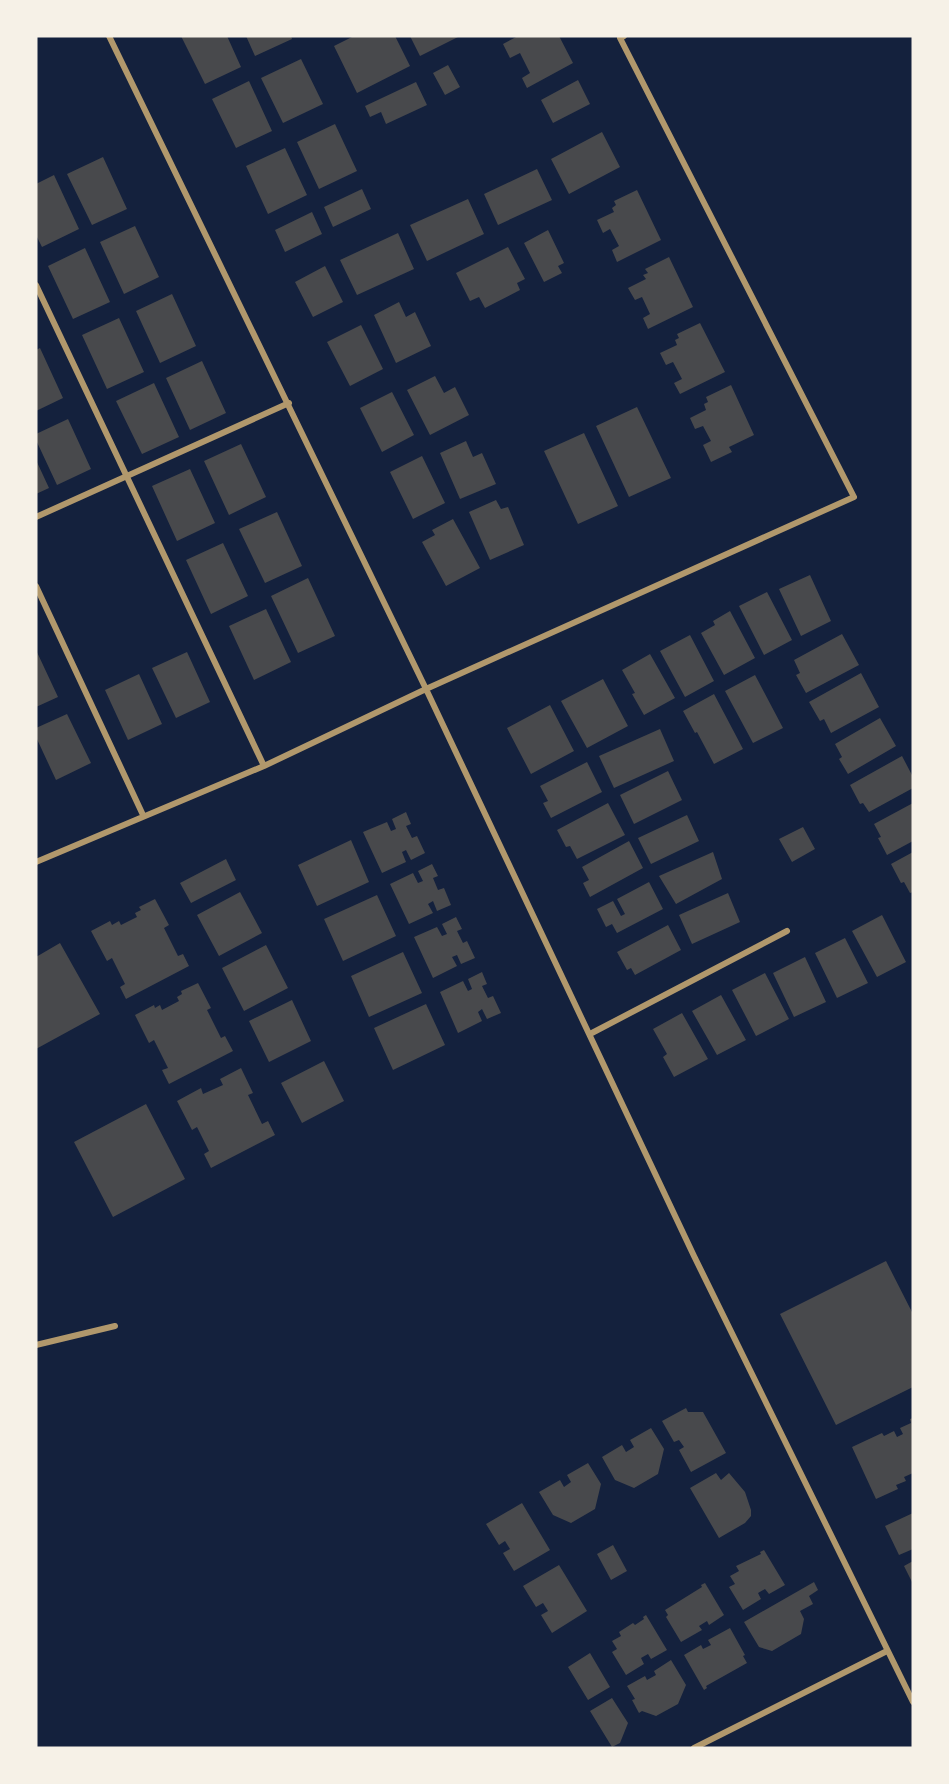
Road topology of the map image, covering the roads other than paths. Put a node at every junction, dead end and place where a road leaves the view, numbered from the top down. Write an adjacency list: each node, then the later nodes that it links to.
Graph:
1 (109, 36): 4 (street)
2 (624, 36): 8 (street)
3 (36, 285): 5 (street)
4 (289, 404): 5 (street); 8 (street)
5 (127, 476): 6 (street); 9 (street)
6 (36, 517)
7 (36, 586): 10 (street)
8 (426, 689): 9 (street); 13 (street)
9 (264, 766): 10 (street)
10 (143, 815): 11 (street)
11 (36, 861)
12 (787, 931): 13 (street)
13 (590, 1034): 16 (street)
14 (116, 1326): 15 (street)
15 (36, 1345)
16 (887, 1651): 17 (street); 18 (street)
17 (913, 1702)
18 (694, 1748)

